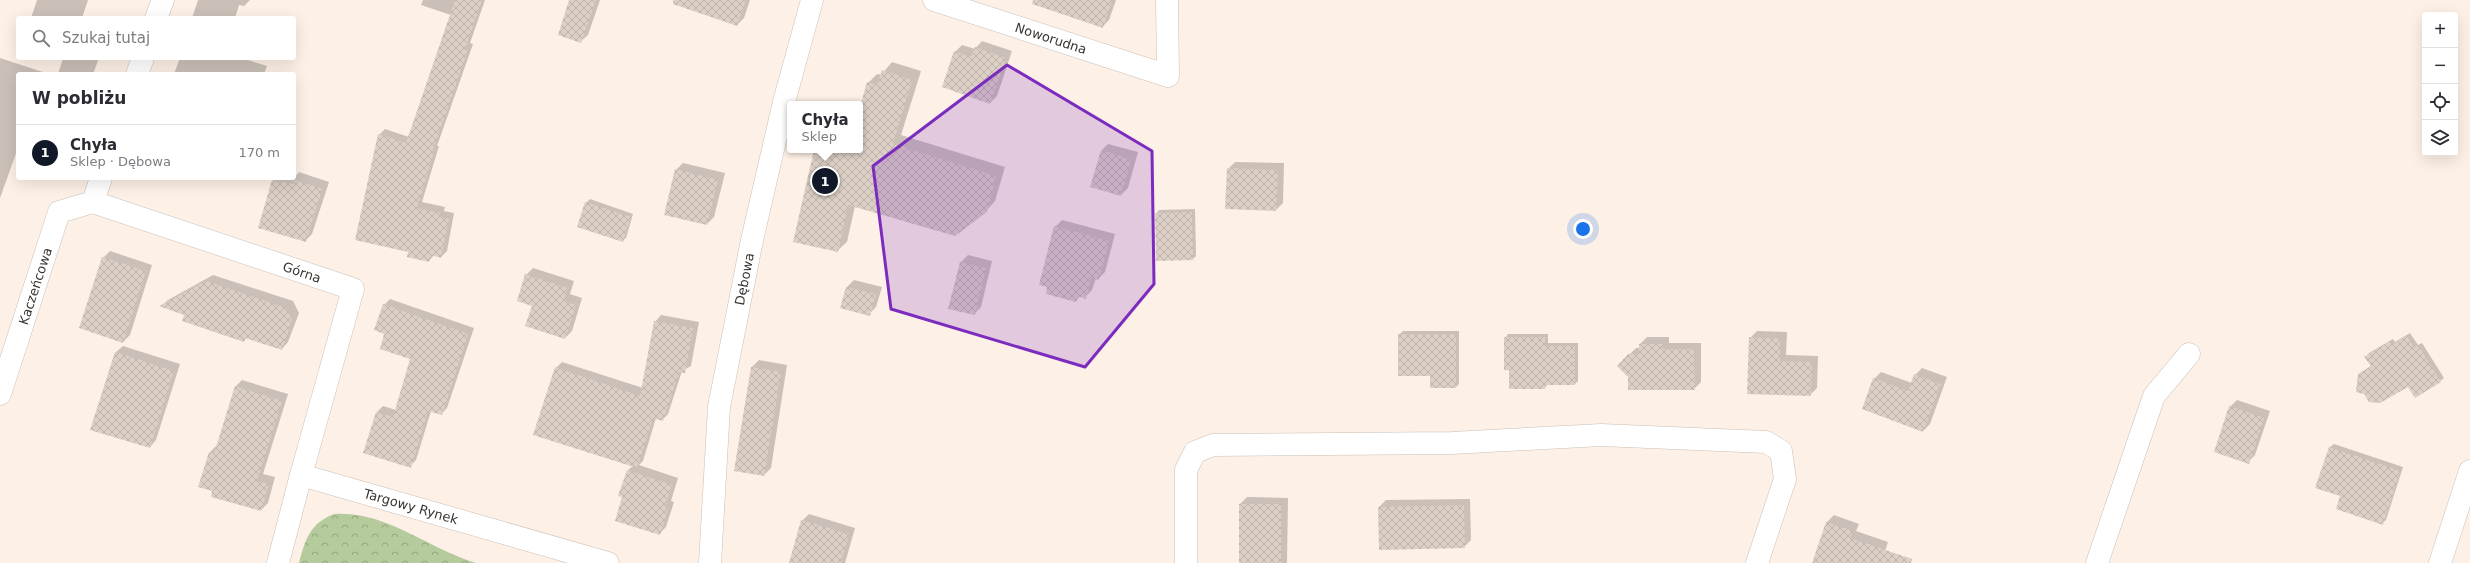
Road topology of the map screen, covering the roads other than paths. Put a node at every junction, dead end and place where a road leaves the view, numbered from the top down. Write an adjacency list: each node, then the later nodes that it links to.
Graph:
1 (163, 0): 5 (street)
2 (812, 0): 16 (street, Dębowa)
3 (934, 0): 4 (street, Noworudna)
4 (1167, 0)
5 (157, 16)
6 (141, 60): 7 (street)
7 (138, 72)
8 (100, 180): 9 (street)
9 (93, 202): 11 (street, Kaczeńcowa); 13 (street, Górna)
10 (2189, 354): 19 (street)
11 (0, 394)
12 (2470, 471): 20 (street)
13 (301, 475): 14 (street); 15 (street, Targowy Rynek)
14 (278, 563)
15 (608, 563)
16 (710, 563)
17 (1186, 563): 18 (street)
18 (1757, 563)
19 (2097, 563)
20 (2440, 563)

